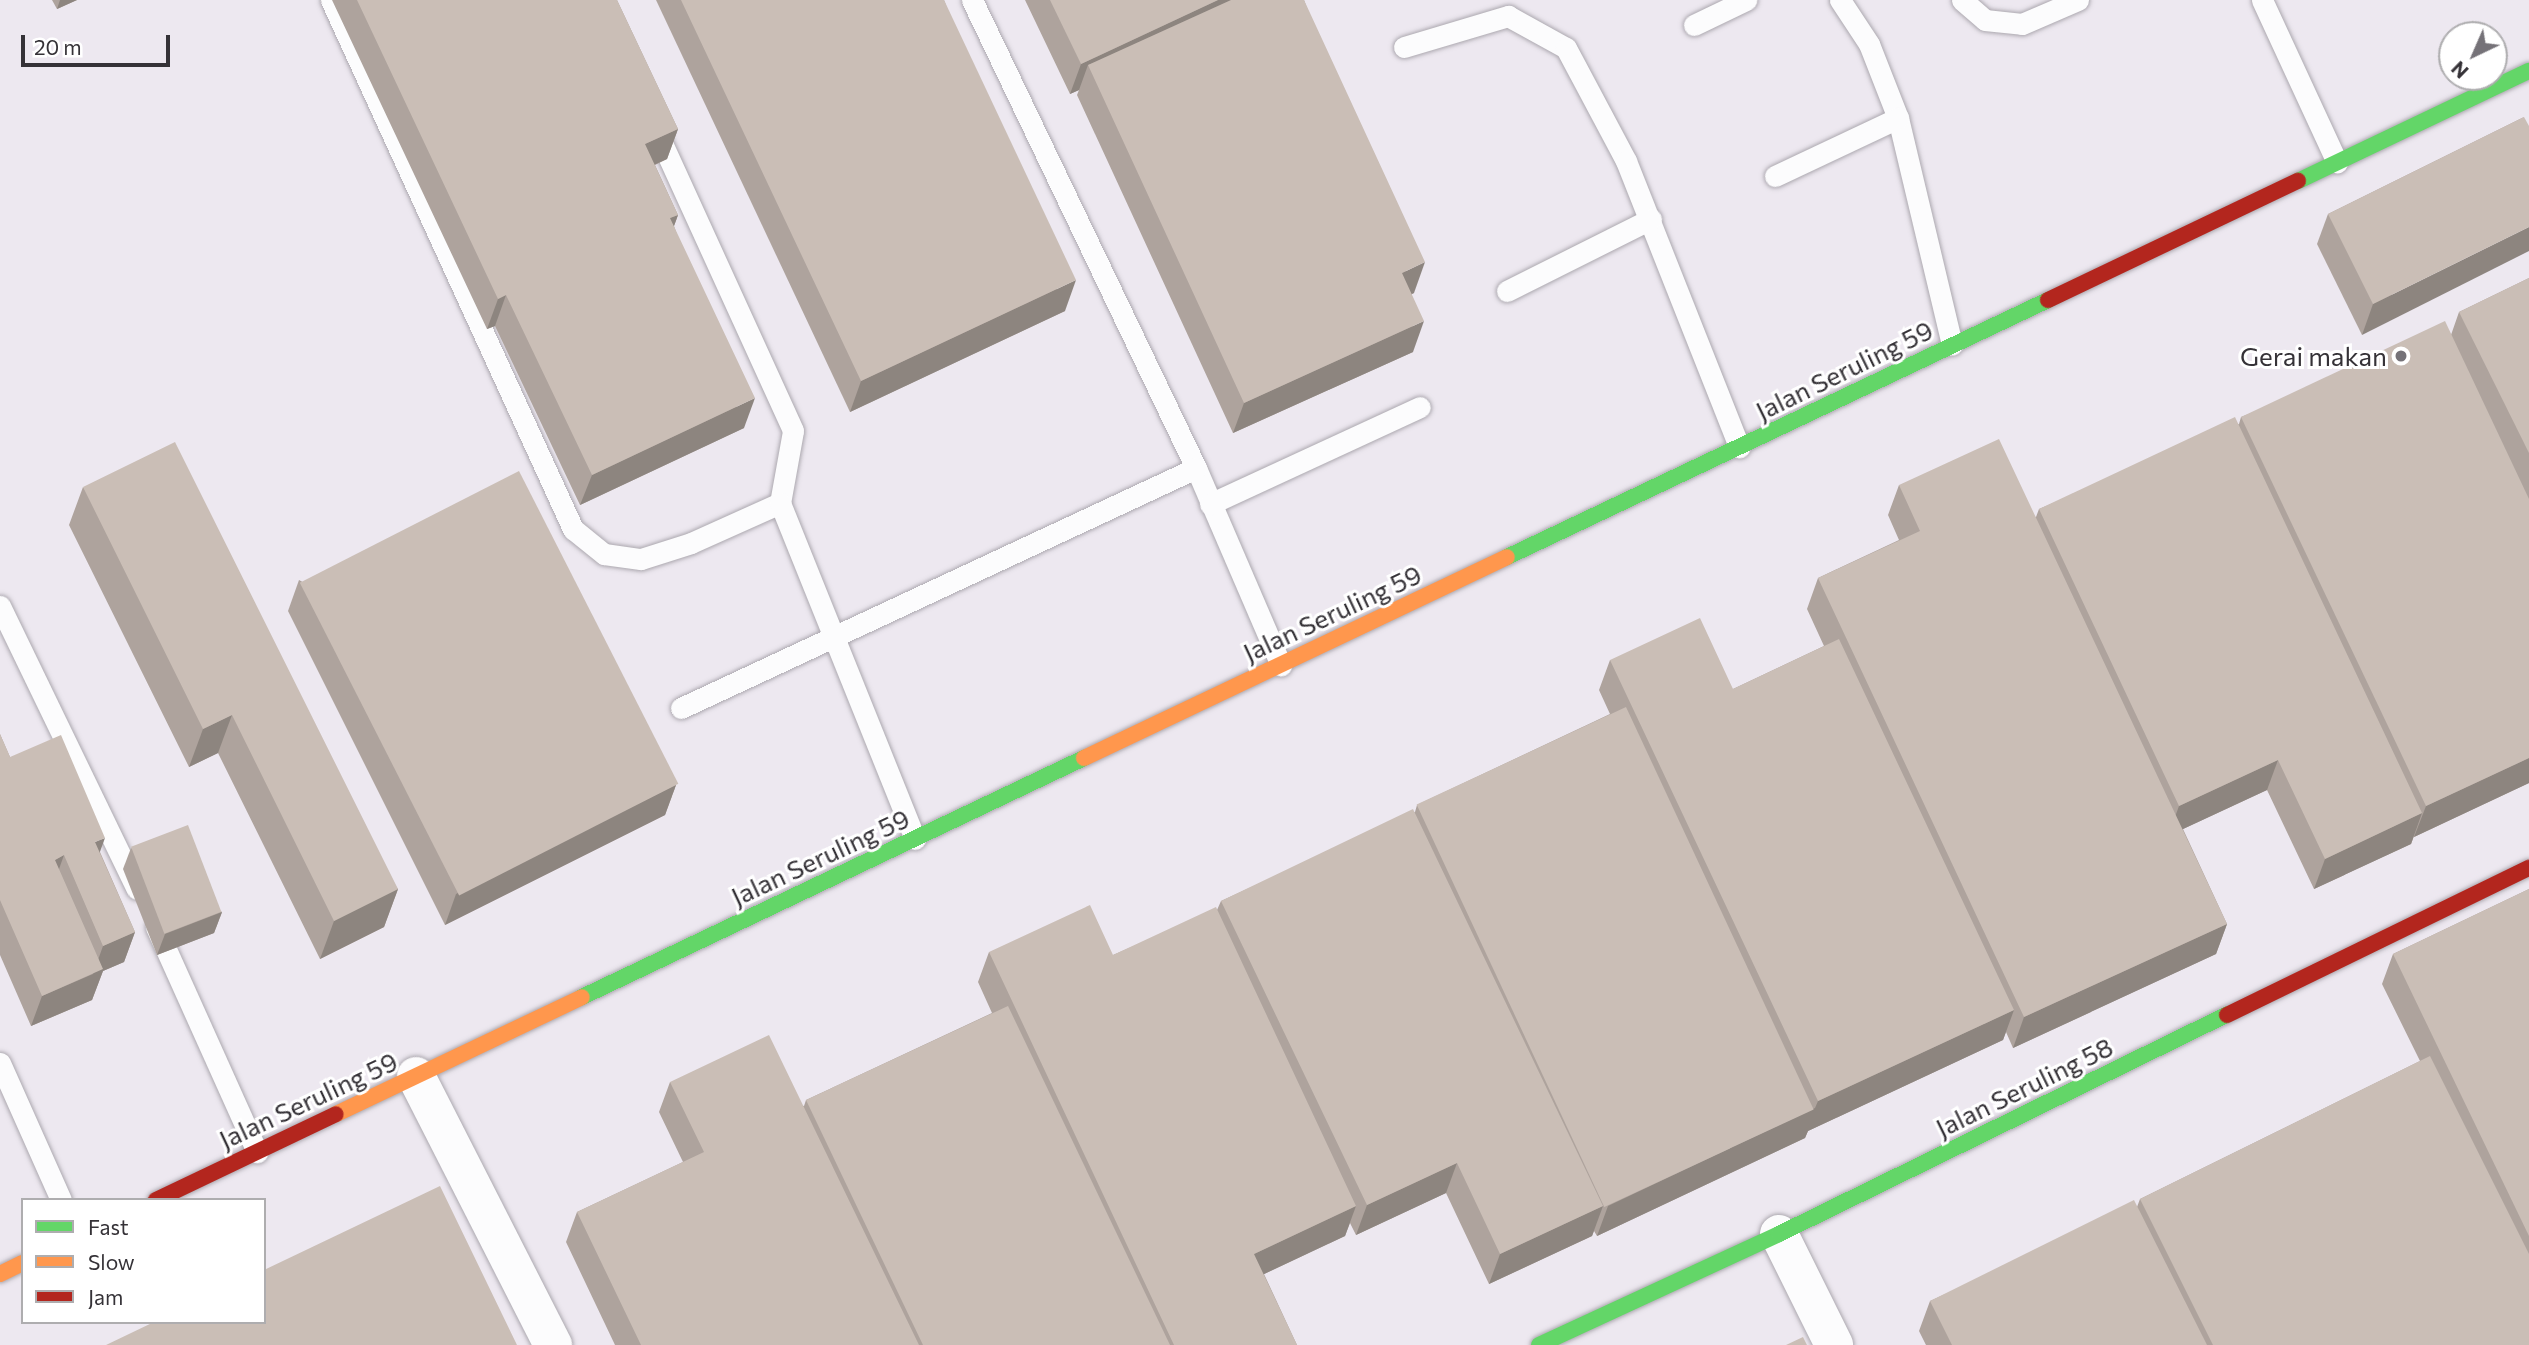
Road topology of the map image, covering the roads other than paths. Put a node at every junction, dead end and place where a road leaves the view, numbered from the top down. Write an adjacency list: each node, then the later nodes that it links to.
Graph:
1 (331, 0): 21 (lane)
2 (972, 0): 20 (lane)
3 (1746, 0): 8 (lane)
4 (1840, 0): 12 (lane)
5 (1962, 0): 6 (lane)
6 (2078, 0)
7 (2262, 0): 13 (lane)
8 (1694, 25)
9 (1404, 47): 15 (lane)
10 (2529, 71): 13 (main road, Jalan Seruling 59)
11 (649, 114): 21 (lane)
12 (1898, 118): 14 (lane); 17 (lane)
13 (2337, 162): 17 (main road, Jalan Seruling 59)
14 (1775, 176)
15 (1651, 219): 16 (lane); 19 (lane)
16 (1507, 291)
17 (1952, 345): 19 (main road, Jalan Seruling 59)
18 (1420, 407): 22 (lane)
19 (1739, 447): 25 (main road, Jalan Seruling 59)
20 (1196, 468): 22 (lane); 24 (lane)
21 (780, 503): 24 (lane)
22 (1210, 504): 25 (lane)
23 (0, 606): 31 (lane)
24 (833, 637): 26 (lane); 27 (lane)
25 (1281, 665): 27 (main road, Jalan Seruling 59)
26 (681, 709)
27 (915, 839): 30 (main road, Jalan Seruling 59)
28 (2529, 868): 34 (main road, Jalan Seruling 58)
29 (0, 1063): 32 (lane)
30 (416, 1076): 31 (main road, Jalan Seruling 59); 37 (street)
31 (257, 1152): 33 (main road, Jalan Seruling 59)
32 (60, 1198)
33 (160, 1198)
34 (1779, 1234): 38 (main road, Jalan Seruling 58); 39 (street)
35 (21, 1264): 36 (main road)
36 (0, 1274)
37 (553, 1345)
38 (1539, 1345)
39 (1834, 1345)

